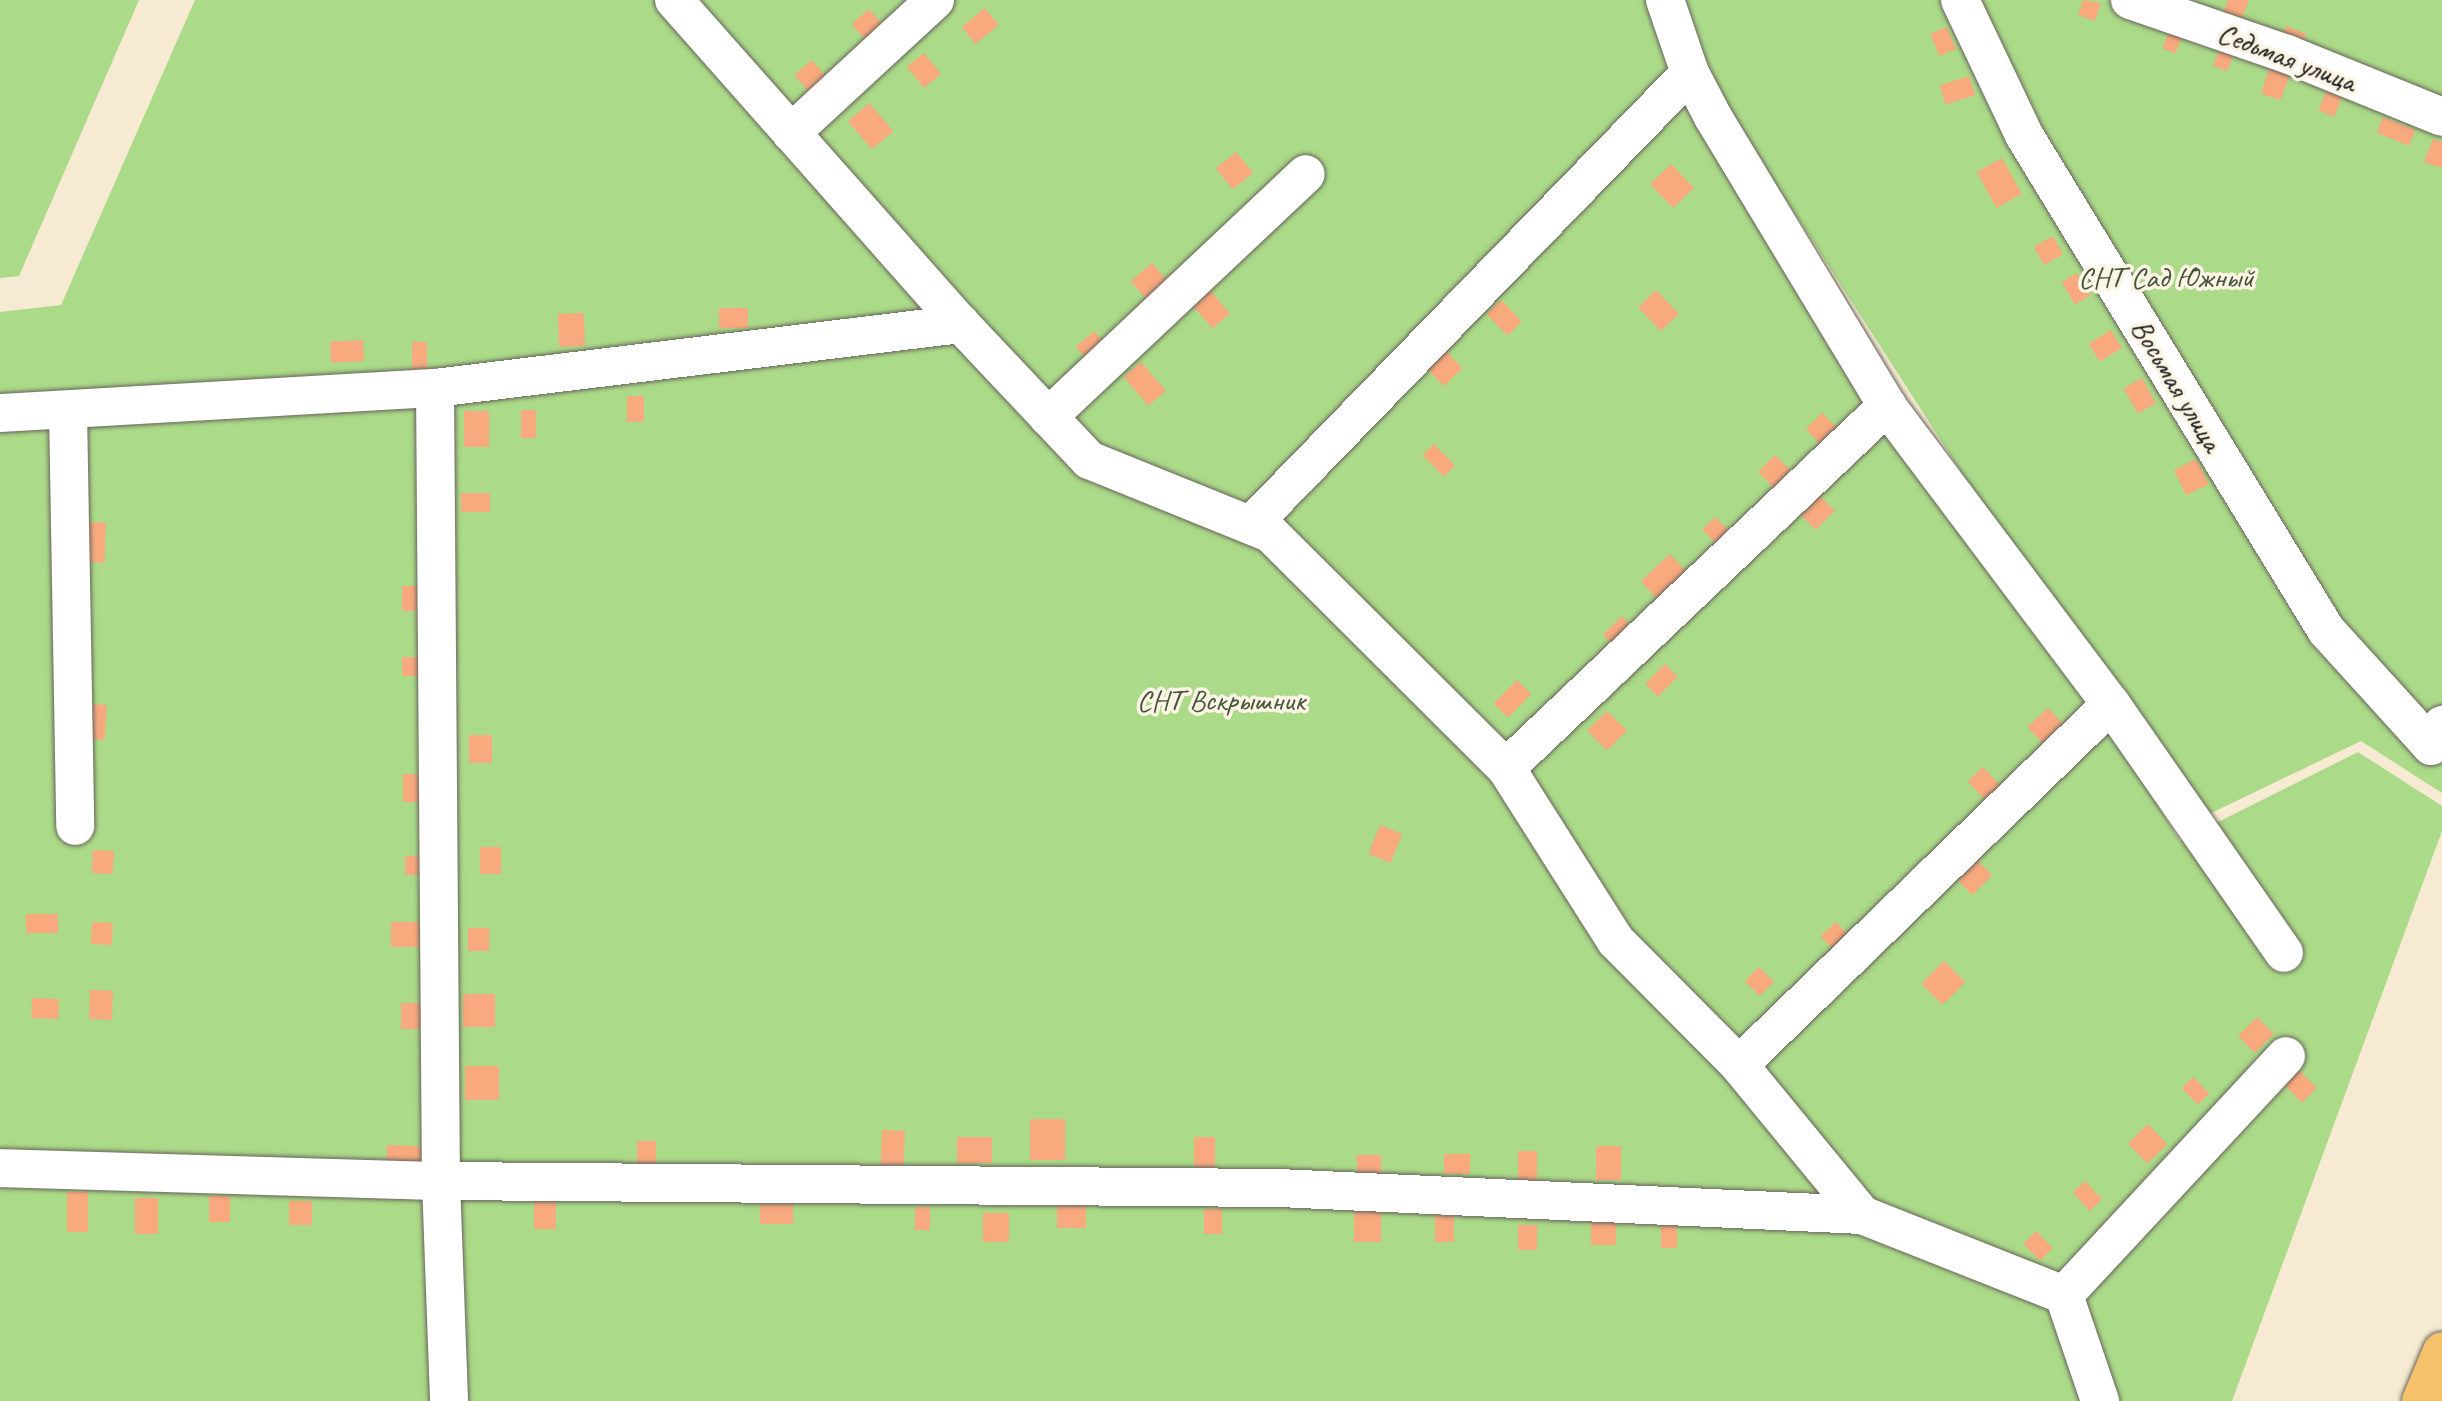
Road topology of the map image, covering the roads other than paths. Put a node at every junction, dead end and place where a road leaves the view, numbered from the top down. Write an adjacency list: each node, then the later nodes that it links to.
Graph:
1 (674, 0): 8 (street)
2 (935, 0): 8 (street)
3 (1665, 0): 6 (street)
4 (1960, 0): 18 (street, Восьмая улица)
5 (2130, 0): 7 (street, Седьмая улица)
6 (1690, 73): 12 (street); 16 (street)
7 (2442, 117)
8 (791, 133): 10 (street)
9 (1306, 174): 15 (street)
10 (961, 324): 11 (street); 15 (street)
11 (435, 388): 13 (street); 25 (street)
12 (1887, 406): 17 (street); 19 (street)
13 (68, 410): 14 (street); 20 (street)
14 (0, 413)
15 (1048, 417): 16 (street)
16 (1251, 525): 19 (street)
17 (2111, 704): 21 (street); 23 (street)
18 (2436, 736)
19 (1506, 768): 23 (street)
20 (75, 826)
21 (2284, 953)
22 (2286, 1056): 27 (street)
23 (1739, 1065): 26 (street)
24 (0, 1168): 25 (street)
25 (441, 1181): 26 (street); 29 (street)
26 (1862, 1215): 27 (street)
27 (2064, 1295): 30 (street)
28 (2442, 1351): 31 (main road)
29 (449, 1401)
30 (2099, 1401)
31 (2421, 1401)

